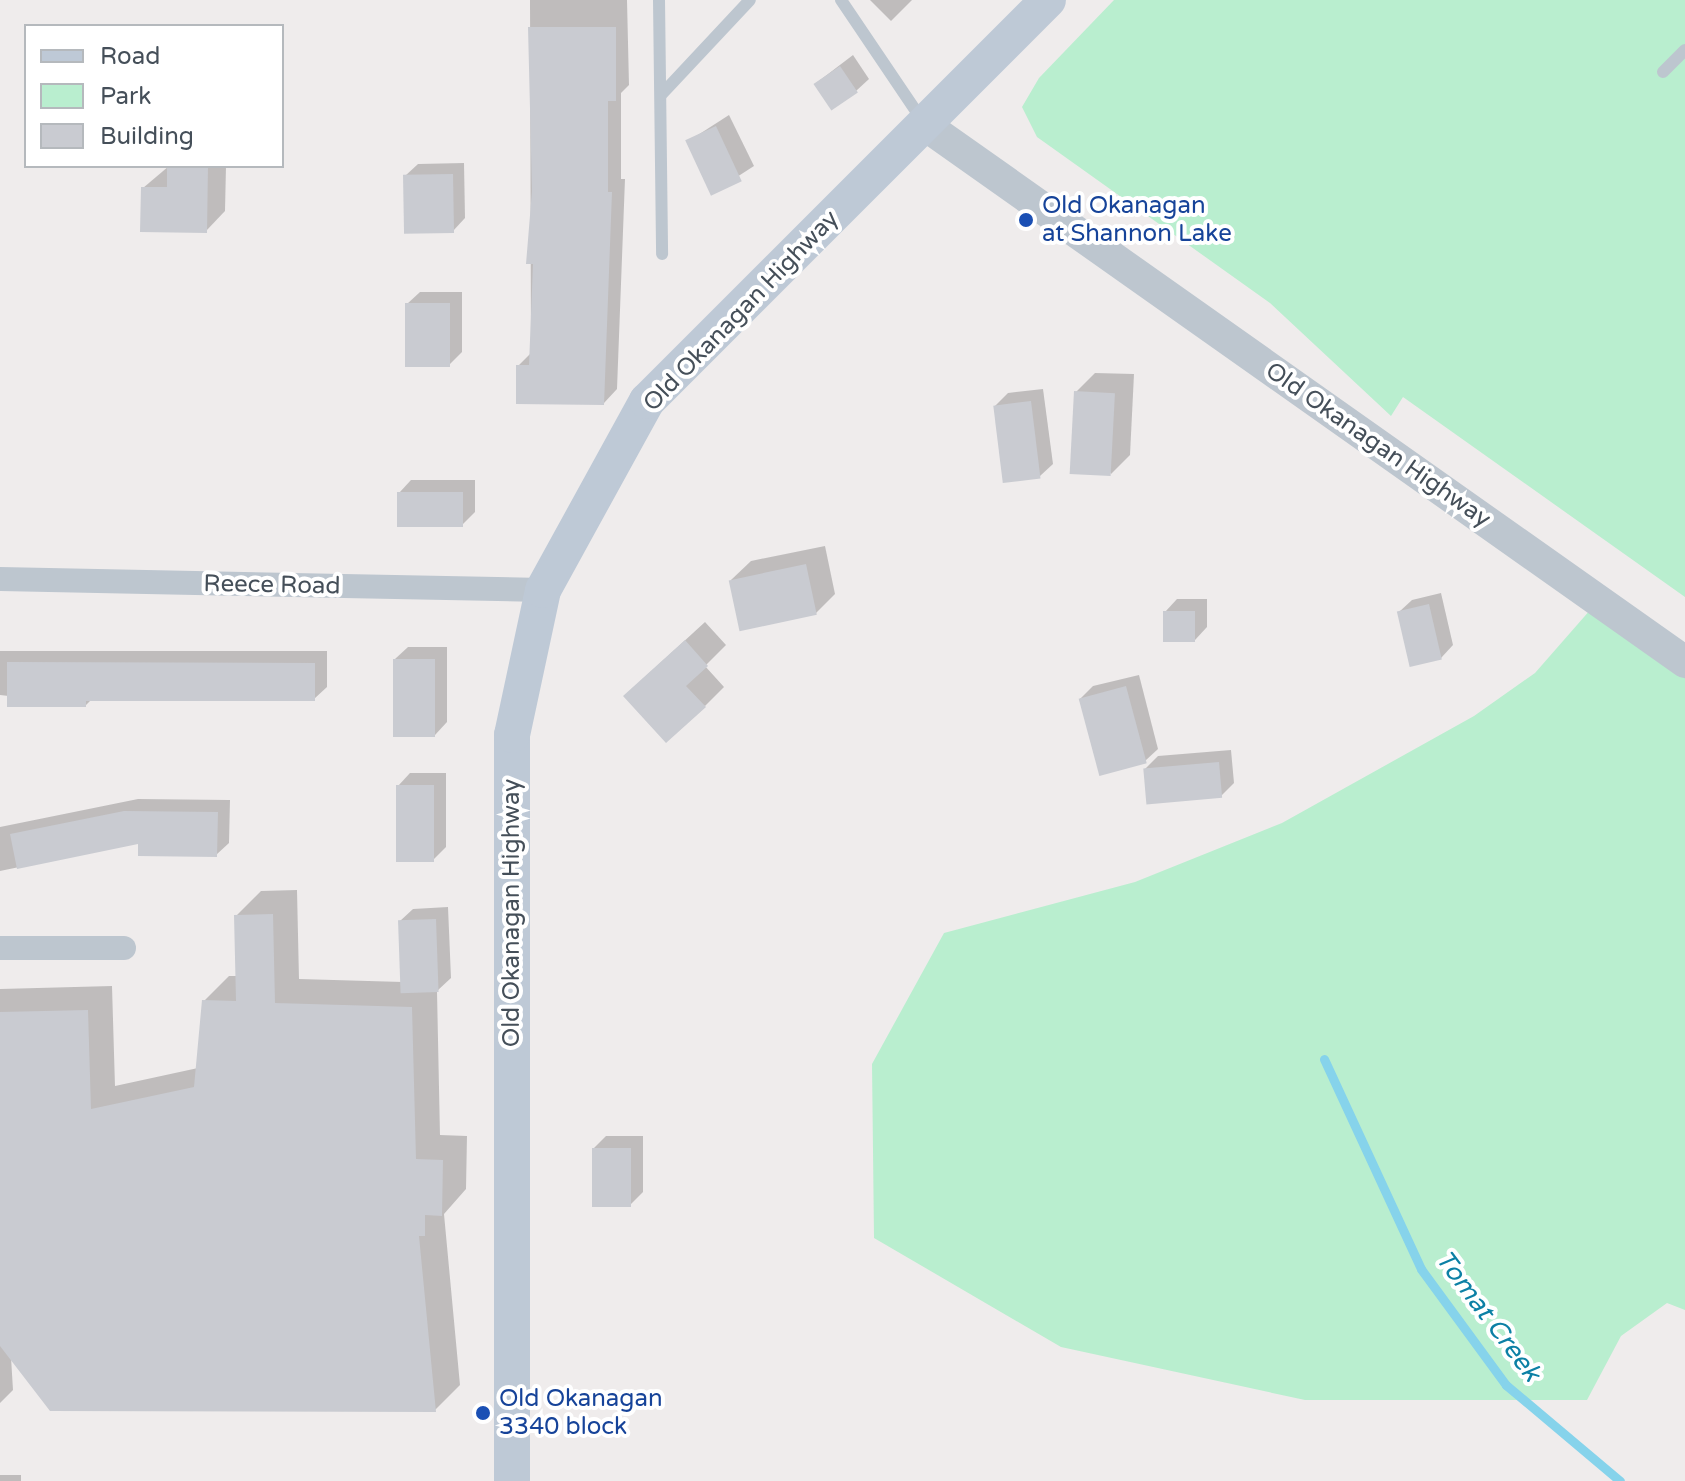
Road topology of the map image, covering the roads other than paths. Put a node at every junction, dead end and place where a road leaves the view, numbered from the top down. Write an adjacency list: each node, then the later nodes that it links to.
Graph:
1 (659, 0): 7 (lane)
2 (750, 0): 7 (lane)
3 (841, 0): 8 (lane)
4 (1048, 0): 8 (main road)
5 (1685, 50): 6 (lane)
6 (1663, 72)
7 (661, 95): 9 (lane)
8 (925, 125): 11 (main road, Old Okanagan Highway); 12 (street, Old Okanagan Highway)
9 (662, 254)
10 (0, 579): 11 (street, Reece Road)
11 (543, 590): 15 (main road, Old Okanagan Highway)
12 (1685, 662)
13 (0, 948): 14 (street)
14 (124, 948)
15 (512, 1481)

